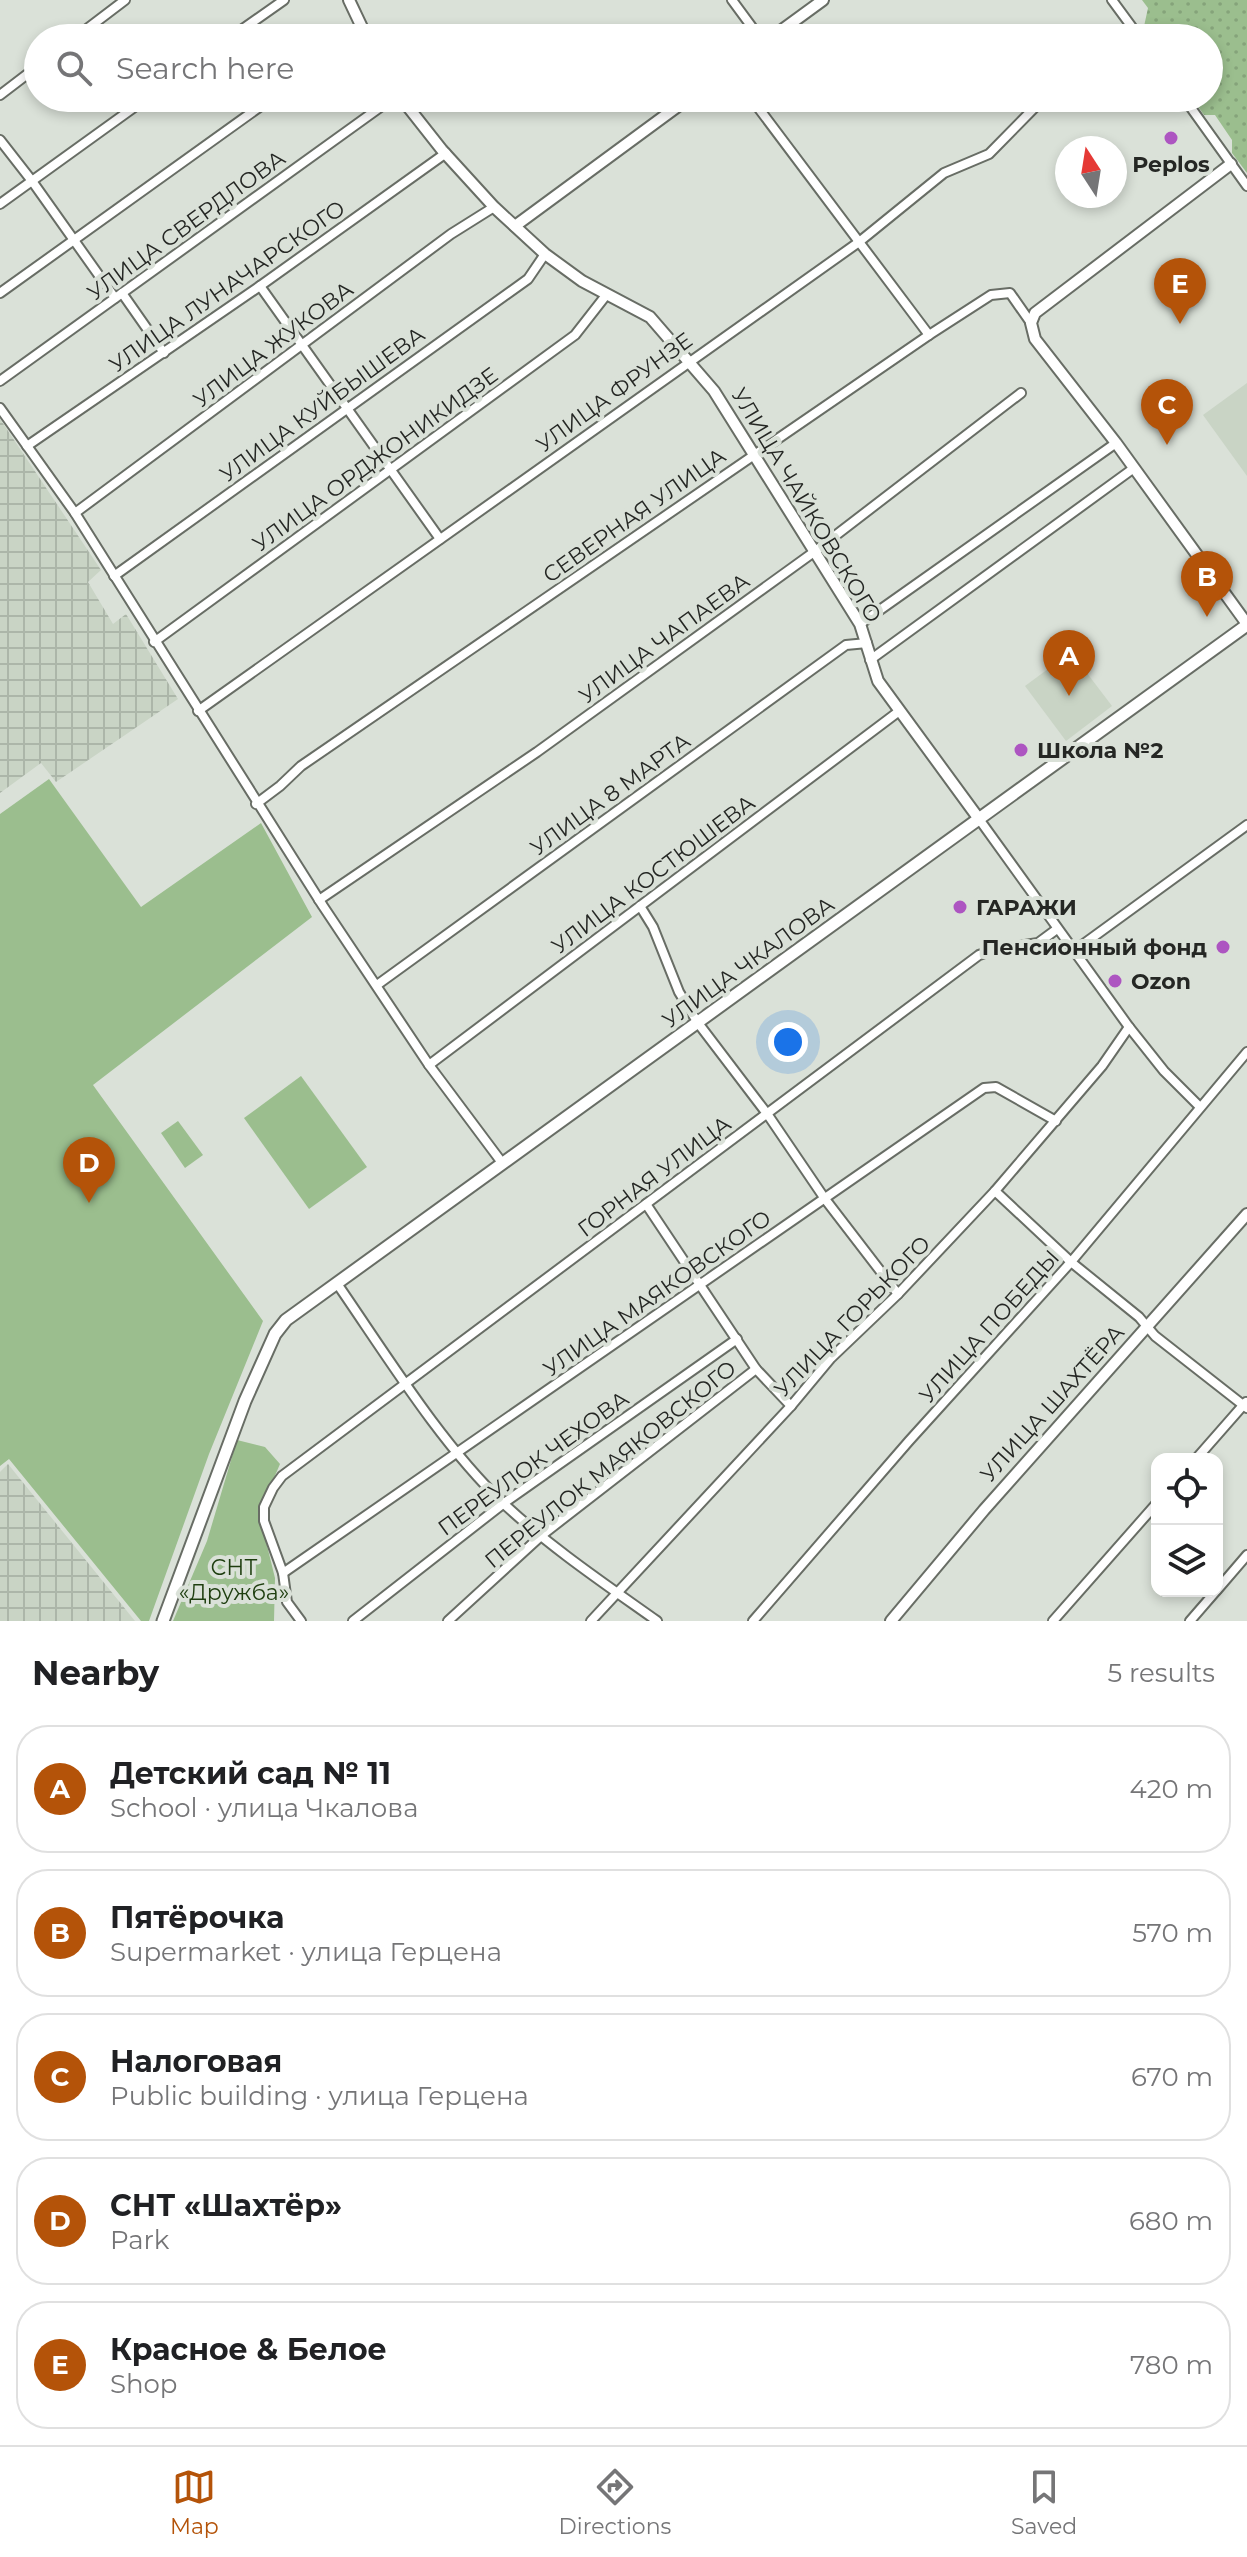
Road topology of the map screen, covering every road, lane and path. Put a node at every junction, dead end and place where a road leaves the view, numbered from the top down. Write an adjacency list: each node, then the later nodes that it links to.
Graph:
1 (125, 0): 7 (street)
2 (284, 0): 8 (street)
3 (349, 0): 9 (street)
4 (732, 0): 10 (street)
5 (823, 0): 11 (street)
6 (1112, 0): 12 (street)
7 (93, 24)
8 (250, 24)
9 (358, 24)
10 (750, 24)
11 (790, 24)
12 (1130, 24)
13 (24, 77): 14 (street)
14 (0, 95)
15 (128, 112): 26 (street)
16 (252, 112): 31 (street)
17 (374, 112): 37 (street, УЛИЦА СВЕРДЛОВА)
18 (412, 112): 24 (street, УЛИЦА ЧАЙКОВСКОГО)
19 (670, 112): 30 (street)
20 (762, 112): 32 (street)
21 (1030, 112): 32 (street, УЛИЦА ФРУНЗЕ)
22 (1194, 112): 25 (street)
23 (0, 140): 26 (street)
24 (446, 153): 29 (street, УЛИЦА ЧАЙКОВСКОГО); 34 (street, УЛИЦА ЛУНАЧАРСКОГО)
25 (1231, 164): 27 (street); 38 (street)
26 (32, 181): 28 (street); 31 (street)
27 (1247, 186)
28 (0, 204)
29 (494, 207): 30 (street, УЛИЦА ЧАЙКОВСКОГО); 40 (street, УЛИЦА ЖУКОВА)
30 (515, 226): 33 (street, УЛИЦА ЧАЙКОВСКОГО)
31 (74, 240): 35 (street); 37 (street)
32 (859, 242): 39 (street); 42 (street, УЛИЦА ФРУНЗЕ)
33 (545, 254): 36 (street, УЛИЦА ЧАЙКОВСКОГО); 45 (street, УЛИЦА КУЙБЫШЕВА)
34 (260, 286): 40 (street); 41 (street, УЛИЦА ЛУНАЧАРСКОГО)
35 (0, 293)
36 (607, 294): 42 (street, УЛИЦА ЧАЙКОВСКОГО); 51 (street, УЛИЦА ОРДЖОНИКИДЗЕ)
37 (118, 296): 41 (street); 43 (street, УЛИЦА СВЕРДЛОВА)
38 (1031, 323): 39 (street, СЕВЕРНАЯ УЛИЦА); 47 (street)
39 (929, 335): 49 (street, СЕВЕРНАЯ УЛИЦА)
40 (302, 345): 45 (street); 52 (street, УЛИЦА ЖУКОВА)
41 (164, 353): 48 (street, УЛИЦА ЛУНАЧАРСКОГО)
42 (689, 360): 49 (street, УЛИЦА ЧАЙКОВСКОГО); 53 (street, УЛИЦА ФРУНЗЕ)
43 (0, 381)
44 (1021, 393): 54 (street, УЛИЦА ЧАПАЕВА)
45 (348, 407): 51 (street); 55 (street, УЛИЦА КУЙБЫШЕВА)
46 (0, 408): 48 (street)
47 (1116, 443): 50 (street); 56 (street)
48 (27, 446): 52 (street)
49 (753, 455): 54 (street, УЛИЦА ЧАЙКОВСКОГО); 63 (street, СЕВЕРНАЯ УЛИЦА)
50 (1134, 468): 57 (street); 60 (street)
51 (392, 471): 53 (street); 58 (street, УЛИЦА ОРДЖОНИКИДЗЕ)
52 (75, 513): 55 (street)
53 (440, 539): 61 (street, УЛИЦА ФРУНЗЕ)
54 (814, 552): 56 (street, УЛИЦА ЧАЙКОВСКОГО); 66 (street, УЛИЦА ЧАПАЕВА)
55 (114, 576): 58 (street)
56 (860, 624): 59 (street, УЛИЦА ЧАЙКОВСКОГО)
57 (1247, 624): 64 (main road, УЛИЦА ЧКАЛОВА)
58 (154, 642): 61 (street)
59 (867, 643): 60 (street, УЛИЦА ЧАЙКОВСКОГО); 70 (street, УЛИЦА 8 МАРТА)
60 (870, 660): 62 (street, УЛИЦА ЧАЙКОВСКОГО)
61 (198, 711): 63 (street)
62 (898, 712): 64 (street, УЛИЦА ЧАЙКОВСКОГО); 67 (street, УЛИЦА КОСТЮШЕВА)
63 (256, 804): 66 (street)
64 (979, 819): 68 (street, УЛИЦА ЧАЙКОВСКОГО); 71 (main road, УЛИЦА ЧКАЛОВА)
65 (1247, 825): 69 (street)
66 (319, 900): 70 (street)
67 (640, 906): 71 (street); 74 (street, УЛИЦА КОСТЮШЕВА)
68 (1057, 929): 69 (street, УЛИЦА ЧАЙКОВСКОГО); 76 (street, ГОРНАЯ УЛИЦА)
69 (1074, 951): 72 (street, УЛИЦА ЧАЙКОВСКОГО)
70 (377, 985): 74 (street)
71 (698, 1023): 76 (street); 78 (main road, УЛИЦА ЧКАЛОВА)
72 (1129, 1027): 75 (street, УЛИЦА ЧАЙКОВСКОГО); 77 (street, УЛИЦА ГОРЬКОГО)
73 (1247, 1052): 75 (street, УЛИЦА ПОБЕДЫ)
74 (429, 1065): 78 (street)
75 (1199, 1106): 83 (street, УЛИЦА ПОБЕДЫ)
76 (768, 1115): 80 (street); 81 (street, ГОРНАЯ УЛИЦА)
77 (1056, 1121): 79 (street, УЛИЦА ГОРЬКОГО); 80 (street, УЛИЦА МАЯКОВСКОГО)
78 (503, 1164): 85 (main road, УЛИЦА ЧКАЛОВА)
79 (995, 1191): 83 (street); 86 (street, УЛИЦА ГОРЬКОГО)
80 (825, 1199): 84 (street, УЛИЦА МАЯКОВСКОГО); 86 (street)
81 (646, 1204): 84 (street); 90 (street, ГОРНАЯ УЛИЦА)
82 (1247, 1214): 87 (street, УЛИЦА ШАХТЁРА)
83 (1071, 1262): 87 (street); 109 (street, УЛИЦА ПОБЕДЫ)
84 (702, 1284): 88 (street); 93 (street, УЛИЦА МАЯКОВСКОГО)
85 (338, 1285): 90 (street); 103 (main road, УЛИЦА ЧКАЛОВА)
86 (898, 1294): 92 (street, УЛИЦА ГОРЬКОГО)
87 (1147, 1327): 91 (street); 110 (street, УЛИЦА ШАХТЁРА)
88 (737, 1339): 89 (street); 95 (street, ПЕРЕУЛОК ЧЕХОВА)
89 (756, 1369): 92 (street, ПЕРЕУЛОК МАЯКОВСКОГО); 97 (street, ПЕРЕУЛОК МАЯКОВСКОГО)
90 (406, 1384): 93 (street); 99 (street, ГОРНАЯ УЛИЦА)
91 (1246, 1405): 94 (street)
92 (791, 1406): 101 (street, УЛИЦА ГОРЬКОГО)
93 (458, 1452): 95 (street); 99 (street, УЛИЦА МАЯКОВСКОГО)
94 (1202, 1453)
95 (504, 1503): 97 (street); 105 (street, ПЕРЕУЛОК ЧЕХОВА)
96 (1151, 1510): 111 (street)
97 (542, 1535): 101 (street); 106 (street, ПЕРЕУЛОК МАЯКОВСКОГО)
98 (1247, 1555): 100 (street)
99 (283, 1573): 104 (street)
100 (1223, 1582)
101 (617, 1592): 107 (street, УЛИЦА ГОРЬКОГО); 108 (street)
102 (1210, 1597): 112 (street)
103 (163, 1621)
104 (301, 1621)
105 (353, 1621)
106 (448, 1621)
107 (591, 1621)
108 (657, 1621)
109 (753, 1621)
110 (891, 1621)
111 (1053, 1621)
112 (1190, 1621)

